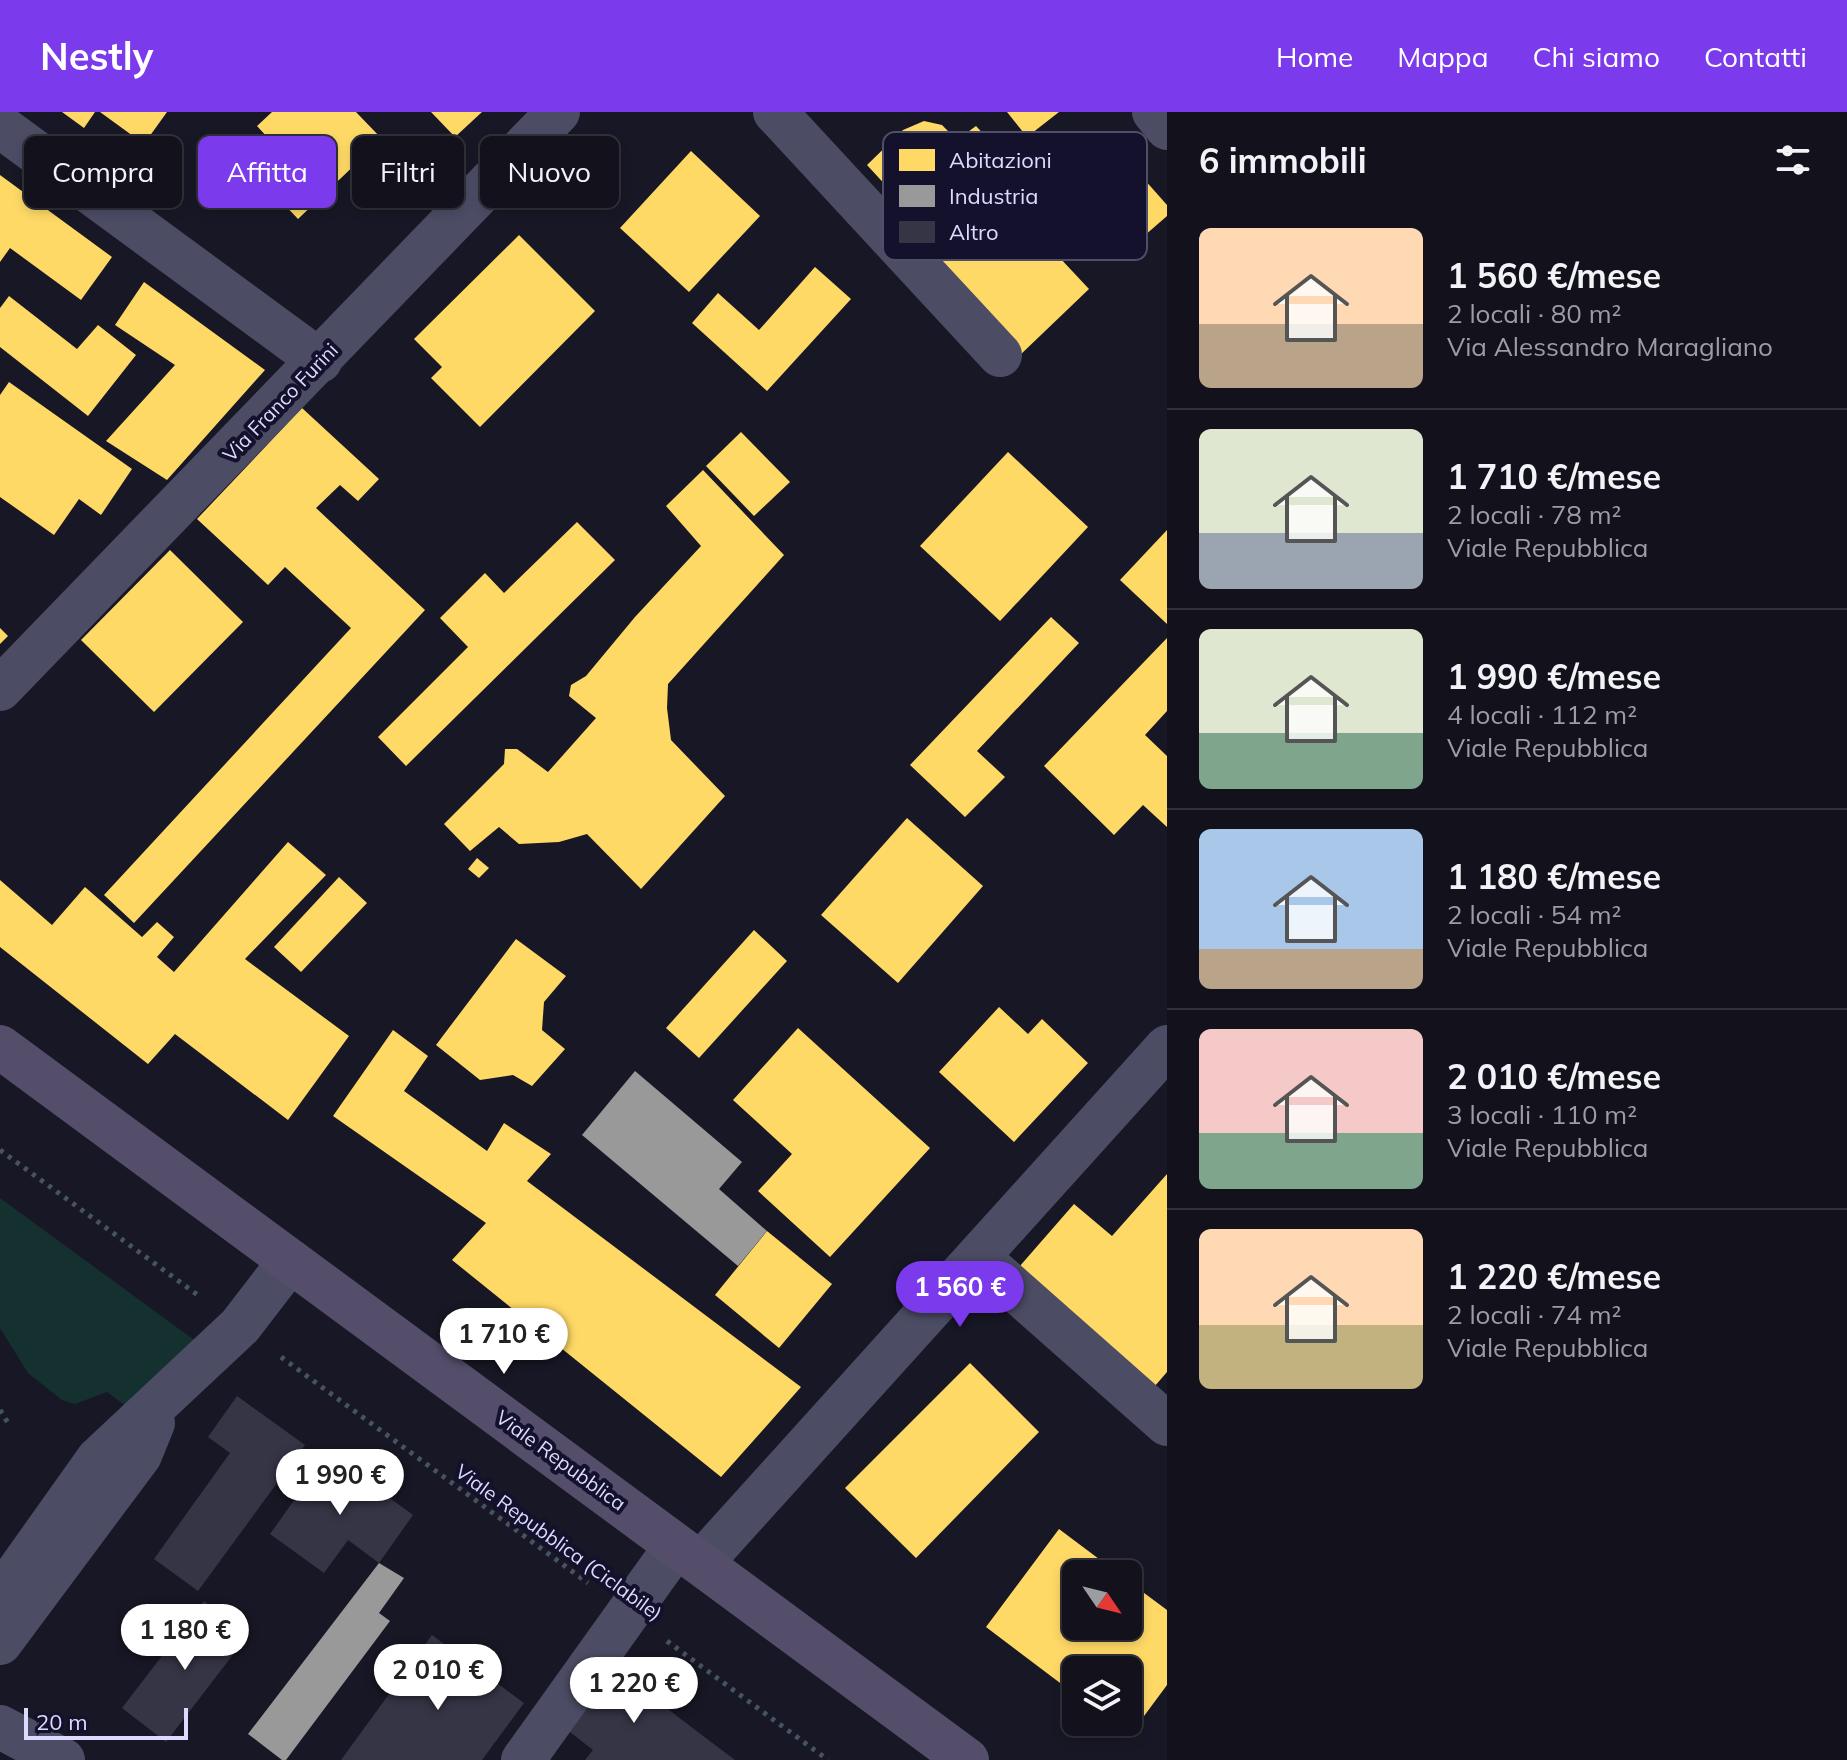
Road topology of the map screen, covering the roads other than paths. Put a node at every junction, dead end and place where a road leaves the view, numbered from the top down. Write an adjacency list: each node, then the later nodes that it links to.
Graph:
1 (558, 112): 9 (street, Via Franco Furini)
2 (775, 112): 6 (street)
3 (1154, 112): 5 (street)
4 (0, 126): 9 (street)
5 (1167, 128)
6 (883, 229)
7 (912, 260): 8 (street)
8 (1000, 355)
9 (320, 361): 10 (street, Via Franco Furini)
10 (0, 689)
11 (0, 1047): 14 (main road, Viale Repubblica)
12 (1167, 1047): 13 (street)
13 (979, 1258): 16 (street); 17 (street)
14 (290, 1261): 15 (street); 17 (main road, Viale Repubblica)
15 (162, 1399): 18 (street); 19 (street)
16 (1167, 1424)
17 (688, 1554): 22 (street); 23 (main road, Viale Repubblica)
18 (0, 1597)
19 (0, 1643)
20 (0, 1727): 21 (street)
21 (63, 1760)
22 (523, 1760)
23 (967, 1760)

